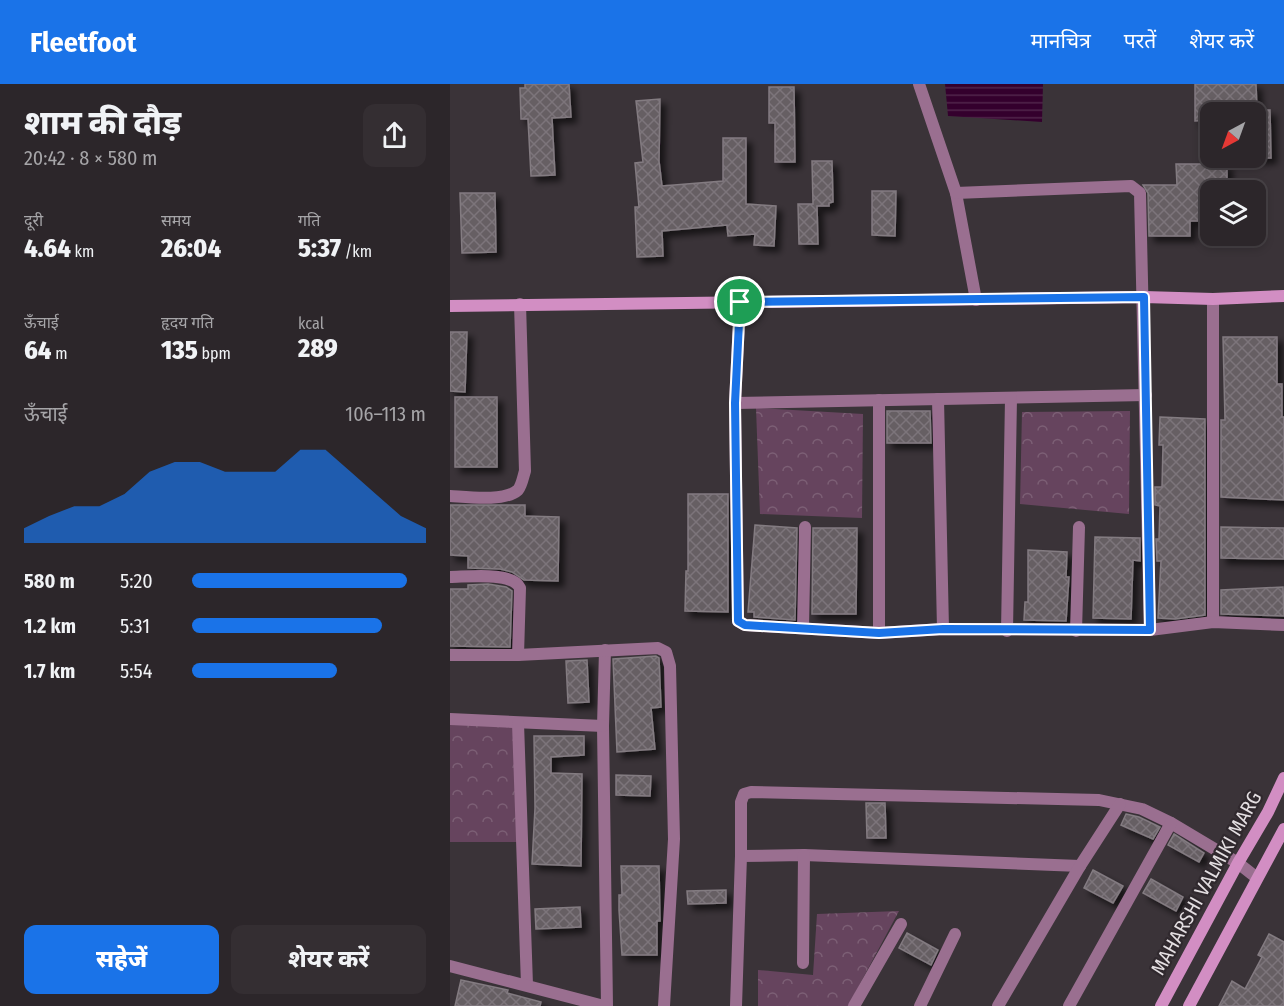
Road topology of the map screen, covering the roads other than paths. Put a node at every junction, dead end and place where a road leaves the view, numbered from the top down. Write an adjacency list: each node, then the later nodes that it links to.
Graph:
1 (919, 84): 2 (street)
2 (956, 193): 3 (street); 6 (street)
3 (1144, 297): 5 (street); 6 (street); 10 (street)
4 (1284, 297): 5 (street)
5 (1212, 299): 19 (street)
6 (976, 300): 7 (street)
7 (740, 302): 8 (street); 14 (street)
8 (520, 304): 9 (street); 15 (street)
9 (450, 306)
10 (1146, 395): 11 (street); 23 (street)
11 (1011, 398): 12 (street); 24 (street)
12 (938, 399): 13 (street); 22 (street)
13 (879, 400): 14 (street); 26 (street)
14 (735, 403): 21 (street)
15 (450, 496)
16 (804, 527): 21 (street)
17 (1079, 527): 25 (street)
18 (450, 577): 29 (street)
19 (1213, 622): 20 (street); 23 (street)
20 (1284, 625)
21 (803, 628): 26 (street)
22 (943, 629): 24 (street); 26 (street)
23 (1150, 630): 25 (street)
24 (1007, 631): 25 (street)
25 (1076, 631)
26 (879, 633)
27 (605, 650): 29 (street); 32 (street); 48 (street)
28 (450, 654): 29 (street)
29 (518, 655)
30 (450, 719): 31 (street)
31 (518, 723): 32 (street); 46 (street)
32 (603, 726): 47 (street)
33 (1284, 778): 39 (street, MAHARSHI VALMIKI MARG)
34 (1120, 804): 35 (street); 38 (street); 40 (street)
35 (1171, 823): 39 (street); 53 (street)
36 (1284, 829): 41 (street)
37 (804, 855): 38 (street); 40 (street); 44 (street)
38 (741, 856): 49 (street)
39 (1238, 863): 41 (street); 54 (street, MAHARSHI VALMIKI MARG)
40 (1080, 866): 52 (street)
41 (1257, 878): 55 (street)
42 (901, 924): 50 (street)
43 (955, 934): 51 (street)
44 (803, 963)
45 (450, 966): 46 (street)
46 (527, 985): 47 (street)
47 (606, 1006)
48 (664, 1006)
49 (736, 1006)
50 (854, 1006)
51 (920, 1006)
52 (998, 1006)
53 (1069, 1006)
54 (1161, 1006)
55 (1189, 1006)

